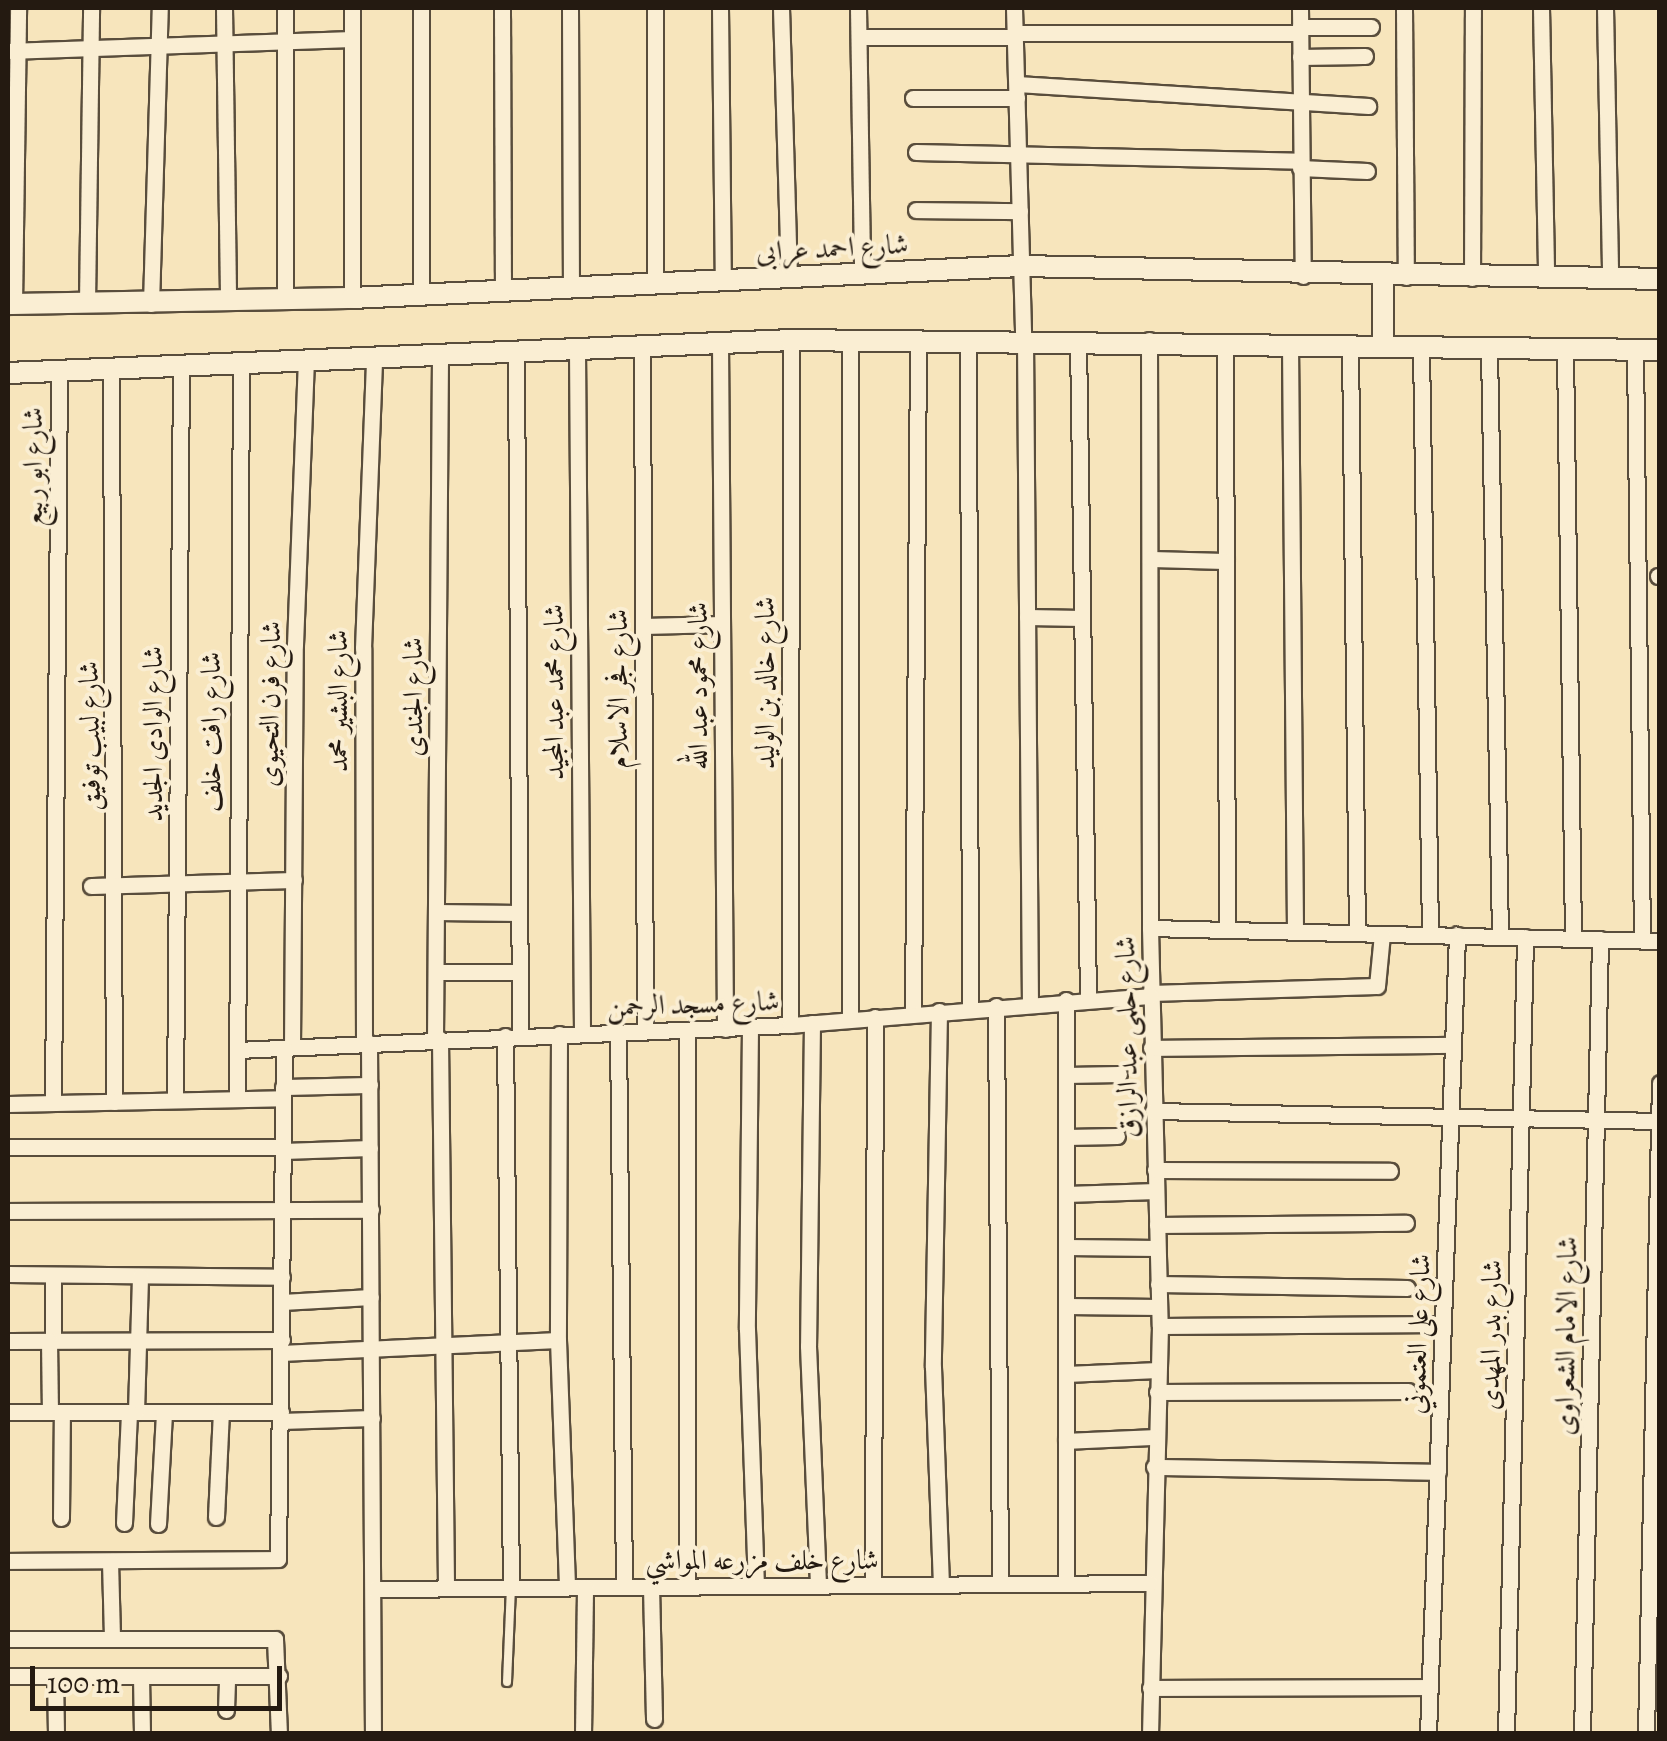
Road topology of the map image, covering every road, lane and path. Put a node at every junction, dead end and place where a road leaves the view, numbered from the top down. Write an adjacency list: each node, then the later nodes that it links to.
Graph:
1 (18, 8): 29 (street)
2 (90, 8): 28 (street)
3 (160, 8): 27 (street)
4 (224, 8): 26 (street)
5 (285, 8): 25 (street)
6 (352, 8): 24 (street)
7 (422, 8): 56 (street)
8 (502, 8): 55 (street)
9 (570, 8): 54 (street)
10 (655, 8): 53 (street)
11 (720, 8): 52 (street)
12 (781, 8): 48 (street)
13 (858, 8): 23 (street)
14 (1014, 8): 22 (street)
15 (1300, 8): 21 (street)
16 (1404, 8): 47 (street)
17 (1473, 8): 49 (street)
18 (1541, 8): 46 (street)
19 (1605, 8): 50 (street)
20 (1371, 26): 21 (street)
21 (1300, 30): 22 (street); 31 (street)
22 (1015, 35): 23 (street); 32 (street)
23 (859, 38): 43 (street)
24 (352, 39): 25 (street); 57 (street)
25 (285, 42): 26 (street); 58 (street)
26 (224, 46): 27 (street); 59 (street)
27 (160, 48): 28 (street); 62 (street)
28 (91, 49): 29 (street); 60 (street)
29 (13, 51): 61 (street)
30 (1365, 56): 31 (street)
31 (1300, 57): 34 (street)
32 (1017, 91): 33 (street); 34 (street); 37 (street)
33 (912, 98)
34 (1300, 103): 35 (street); 38 (street)
35 (1368, 106)
36 (916, 152): 37 (street)
37 (1018, 153): 38 (street); 41 (street)
38 (1300, 165): 39 (street); 44 (street)
39 (1367, 171)
40 (916, 210): 41 (street)
41 (1020, 211): 42 (street)
42 (1020, 266): 43 (street, شارع احمد عرابى); 44 (street, شارع احمد عرابى); 67 (street)
43 (862, 274): 48 (street, شارع احمد عرابى)
44 (1303, 276): 45 (street, شارع احمد عرابى)
45 (1384, 276): 47 (street, شارع احمد عرابى); 75 (street)
46 (1546, 276): 49 (street, شارع احمد عرابى); 50 (street, شارع احمد عرابى)
47 (1406, 277): 49 (street, شارع احمد عرابى)
48 (789, 278): 52 (street, شارع احمد عرابى)
49 (1472, 278)
50 (1610, 278): 51 (street, شارع احمد عرابى)
51 (1660, 279)
52 (722, 281): 53 (street, شارع احمد عرابى)
53 (655, 283): 54 (street, شارع احمد عرابى)
54 (572, 286): 55 (street, شارع احمد عرابى)
55 (503, 288): 56 (street, شارع احمد عرابى)
56 (420, 295): 57 (street, شارع احمد عرابى)
57 (352, 298): 58 (street, شارع احمد عرابى)
58 (285, 300): 59 (street, شارع احمد عرابى)
59 (228, 301): 62 (street, شارع احمد عرابى)
60 (87, 302): 61 (street, شارع احمد عرابى); 62 (street, شارع احمد عرابى)
61 (11, 304)
62 (151, 304)
63 (790, 340): 64 (street); 71 (street); 131 (street, شارع خالد بن الوليد)
64 (850, 340): 65 (street); 129 (street)
65 (918, 340): 66 (street); 127 (street)
66 (968, 340): 67 (street); 125 (street)
67 (1024, 340): 68 (street); 93 (street)
68 (1078, 340): 69 (street); 94 (street)
69 (1149, 340): 70 (street); 91 (street, شارع حلمى عبد الرازق)
70 (1225, 342): 72 (street); 92 (street)
71 (720, 344): 74 (street); 95 (street, شارع محمود عبد الله)
72 (1290, 344): 73 (street); 108 (street)
73 (1350, 346): 75 (street); 109 (street)
74 (642, 347): 77 (street); 96 (street, شارع فجر الاسلام)
75 (1383, 347): 76 (street)
76 (1421, 348): 78 (street); 111 (street)
77 (577, 350): 82 (street); 138 (street, شارع محمد عبد المجيد)
78 (1489, 350): 79 (street); 113 (street)
79 (1565, 350): 80 (street); 115 (street)
80 (1635, 350): 81 (street); 97 (street)
81 (1660, 350)
82 (516, 352): 83 (street); 105 (street)
83 (440, 356): 84 (street); 104 (street, شارع الجندى)
84 (374, 358): 85 (street); 141 (street, شارع البشير محمد)
85 (306, 362): 86 (street); 99 (street, شارع فرن التحيوى)
86 (242, 364): 87 (street); 100 (street, شارع رافت خلف)
87 (181, 367): 88 (street); 103 (street, شارع الوادى الجديد)
88 (111, 370): 89 (street); 102 (street, شارع لبيب توفيق)
89 (59, 372): 90 (street); 154 (street, شارع ابو ربيع)
90 (8, 374)
91 (1150, 560): 92 (street); 106 (street, شارع حلمى عبد الرازق)
92 (1226, 561): 107 (street)
93 (1027, 618): 94 (street); 123 (street)
94 (1082, 618): 121 (street)
95 (722, 624): 96 (street); 133 (street, شارع محمود عبد الله)
96 (643, 626): 136 (street, شارع فجر الاسلام)
97 (1640, 759): 98 (street); 117 (street)
98 (1660, 759)
99 (294, 880): 100 (street); 143 (street, شارع فرن التحيوى)
100 (237, 883): 103 (street); 145 (street, شارع رافت خلف)
101 (92, 886): 102 (street)
102 (117, 886): 103 (street); 153 (street, شارع لبيب توفيق)
103 (177, 886): 152 (street, شارع الوادى الجديد)
104 (436, 912): 105 (street); 118 (street, شارع الجندى)
105 (519, 913): 119 (street)
106 (1150, 928): 107 (street); 120 (street, شارع حلمى عبد الرازق)
107 (1227, 930): 108 (street)
108 (1295, 932): 109 (street)
109 (1358, 933): 110 (street)
110 (1382, 934): 111 (street); 120 (street, شارع مسجد الرحمن)
111 (1430, 935): 112 (street)
112 (1457, 936): 113 (street); 142 (street, شارع على العتموني)
113 (1500, 936): 114 (street)
114 (1526, 937): 115 (street); 158 (street, شارع بدر المهدى)
115 (1573, 938): 116 (street)
116 (1600, 939): 117 (street); 159 (street, شارع الامام الشعراوى)
117 (1651, 940)
118 (436, 972): 119 (street); 140 (street, شارع الجندى)
119 (520, 972): 139 (street)
120 (1151, 994): 121 (street, شارع مسجد الرحمن); 144 (street, شارع حلمى عبد الرازق)
121 (1088, 998): 122 (street, شارع مسجد الرحمن)
122 (1066, 1000): 123 (street, شارع مسجد الرحمن); 147 (street)
123 (1030, 1002): 124 (street, شارع مسجد الرحمن)
124 (996, 1006): 125 (street, شارع مسجد الرحمن); 221 (street)
125 (970, 1008): 126 (street, شارع مسجد الرحمن)
126 (939, 1011): 127 (street, شارع مسجد الرحمن); 220 (street)
127 (913, 1014): 128 (street, شارع مسجد الرحمن)
128 (874, 1017): 129 (street, شارع مسجد الرحمن); 223 (street)
129 (850, 1019): 130 (street, شارع مسجد الرحمن)
130 (812, 1023): 131 (street, شارع مسجد الرحمن); 222 (street)
131 (790, 1025): 132 (street, شارع مسجد الرحمن)
132 (750, 1027): 133 (street, شارع مسجد الرحمن); 227 (street)
133 (725, 1029): 134 (street, شارع مسجد الرحمن)
134 (687, 1030): 136 (street, شارع مسجد الرحمن); 226 (street)
135 (618, 1032): 136 (street, شارع مسجد الرحمن); 138 (street, شارع مسجد الرحمن); 224 (street)
136 (645, 1032)
137 (559, 1034): 138 (street, شارع مسجد الرحمن); 139 (street, شارع مسجد الرحمن); 191 (street)
138 (582, 1034)
139 (513, 1036): 140 (street, شارع مسجد الرحمن); 193 (street)
140 (438, 1039): 141 (street, شارع مسجد الرحمن); 194 (street, شارع الجندى)
141 (366, 1043): 143 (street, شارع مسجد الرحمن); 149 (street, شارع البشير محمد)
142 (1453, 1045): 144 (street); 157 (street, شارع على العتموني)
143 (288, 1048): 145 (street, شارع مسجد الرحمن); 150 (street, شارع فرن التحيوى)
144 (1151, 1048): 156 (street, شارع حلمى عبد الرازق)
145 (237, 1050): 151 (street, شارع رافت خلف)
146 (1118, 1074): 147 (street)
147 (1066, 1075): 162 (street)
148 (1660, 1083): 160 (street)
149 (370, 1085): 150 (street); 164 (street, شارع البشير محمد)
150 (283, 1093): 151 (street); 165 (street, شارع فرن التحيوى)
151 (237, 1099): 152 (street)
152 (175, 1100): 153 (street)
153 (114, 1102): 154 (street)
154 (53, 1103): 155 (street)
155 (8, 1104)
156 (1153, 1111): 157 (street); 166 (street, شارع حلمى عبد الرازق)
157 (1451, 1117): 158 (street); 187 (street, شارع على العتموني)
158 (1521, 1118): 159 (street); 252 (street, شارع بدر المهدى)
159 (1596, 1120): 160 (street); 253 (street, شارع الامام الشعراوى)
160 (1659, 1121): 254 (street)
161 (1117, 1136): 162 (street)
162 (1066, 1137): 169 (street)
163 (8, 1147): 165 (street)
164 (370, 1148): 165 (street); 170 (street, شارع البشير محمد)
165 (283, 1149): 172 (street, شارع فرن التحيوى)
166 (1155, 1170): 167 (street); 168 (street, شارع حلمى عبد الرازق)
167 (1390, 1171)
168 (1156, 1192): 169 (street); 174 (street, شارع حلمى عبد الرازق)
169 (1066, 1194): 175 (street)
170 (370, 1210): 172 (street); 183 (street, شارع البشير محمد)
171 (8, 1211): 172 (street)
172 (282, 1212): 180 (street, شارع فرن التحيوى)
173 (1406, 1223): 174 (street)
174 (1156, 1225): 176 (street, شارع حلمى عبد الرازق)
175 (1066, 1247): 176 (street); 185 (street)
176 (1157, 1248): 181 (street, شارع حلمى عبد الرازق)
177 (8, 1274): 178 (street)
178 (53, 1275): 179 (street); 189 (street)
179 (140, 1276): 180 (street); 190 (street)
180 (282, 1277): 184 (street, شارع فرن التحيوى)
181 (1158, 1284): 182 (street); 186 (street, شارع حلمى عبد الرازق)
182 (1408, 1288)
183 (371, 1297): 184 (street); 196 (street, شارع البشير محمد)
184 (282, 1302): 195 (street, شارع فرن التحيوى)
185 (1066, 1306): 186 (street); 198 (street)
186 (1159, 1308): 188 (street, شارع حلمى عبد الرازق)
187 (1443, 1324): 188 (street); 211 (street, شارع على العتموني)
188 (1160, 1326): 197 (street, شارع حلمى عبد الرازق)
189 (51, 1340): 190 (street); 192 (street); 202 (street)
190 (138, 1340): 195 (street); 203 (street)
191 (558, 1340): 193 (street); 229 (street)
192 (8, 1341)
193 (504, 1342): 194 (street); 228 (street)
194 (444, 1343): 196 (street); 232 (street, شارع الجندى)
195 (282, 1346): 196 (street); 206 (street, شارع فرن التحيوى)
196 (372, 1348): 207 (street, شارع البشير محمد)
197 (1158, 1370): 198 (street); 200 (street, شارع حلمى عبد الرازق)
198 (1066, 1374): 209 (street)
199 (1408, 1391): 200 (street)
200 (1157, 1392): 208 (street, شارع حلمى عبد الرازق)
201 (8, 1412): 202 (street)
202 (56, 1412): 203 (street); 213 (street)
203 (133, 1412): 204 (street); 214 (street)
204 (164, 1412): 205 (street); 215 (street)
205 (221, 1412): 206 (street); 212 (street)
206 (281, 1417): 207 (street); 217 (street, شارع فرن التحيوى)
207 (372, 1418): 231 (street, شارع البشير محمد)
208 (1156, 1437): 209 (street); 210 (street, شارع حلمى عبد الرازق)
209 (1066, 1441): 218 (street)
210 (1154, 1467): 211 (street); 219 (street, شارع حلمى عبد الرازق)
211 (1438, 1472): 241 (street, شارع على العتموني)
212 (216, 1517)
213 (60, 1518)
214 (124, 1523)
215 (158, 1524)
216 (8, 1561): 217 (street)
217 (110, 1562): 233 (street)
218 (1066, 1583): 219 (street, شارع خلف مزرعه المواشي); 221 (street, شارع خلف مزرعه المواشي)
219 (1150, 1583): 242 (street, شارع حلمى عبد الرازق)
220 (941, 1584): 221 (street, شارع خلف مزرعه المواشي); 223 (street, شارع خلف مزرعه المواشي)
221 (1000, 1584)
222 (818, 1585): 223 (street, شارع خلف مزرعه المواشي); 227 (street, شارع خلف مزرعه المواشي)
223 (873, 1585)
224 (624, 1586): 225 (street, شارع خلف مزرعه المواشي); 230 (street, شارع خلف مزرعه المواشي)
225 (652, 1586): 226 (street, شارع خلف مزرعه المواشي); 244 (street)
226 (687, 1586): 227 (street, شارع خلف مزرعه المواشي)
227 (756, 1586)
228 (511, 1587): 229 (street, شارع خلف مزرعه المواشي); 232 (street, شارع خلف مزرعه المواشي); 240 (lane)
229 (568, 1587): 230 (street, شارع خلف مزرعه المواشي)
230 (585, 1587): 249 (street)
231 (374, 1588): 232 (street, شارع خلف مزرعه المواشي); 248 (street, شارع البشير محمد)
232 (446, 1588)
233 (112, 1638): 234 (street); 239 (street)
234 (8, 1639)
235 (8, 1676): 236 (street)
236 (55, 1676): 237 (street); 245 (street)
237 (141, 1676): 238 (street); 246 (street)
238 (227, 1676): 239 (street); 243 (street)
239 (280, 1676): 247 (street)
240 (508, 1682)
241 (1430, 1686): 242 (street); 251 (street, شارع على العتموني)
242 (1150, 1688): 250 (street, شارع حلمى عبد الرازق)
243 (226, 1710)
244 (654, 1719)
245 (56, 1734)
246 (142, 1734)
247 (279, 1734)
248 (374, 1734)
249 (583, 1734)
250 (1150, 1734)
251 (1428, 1734)
252 (1506, 1734)
253 (1582, 1734)
254 (1646, 1734)

